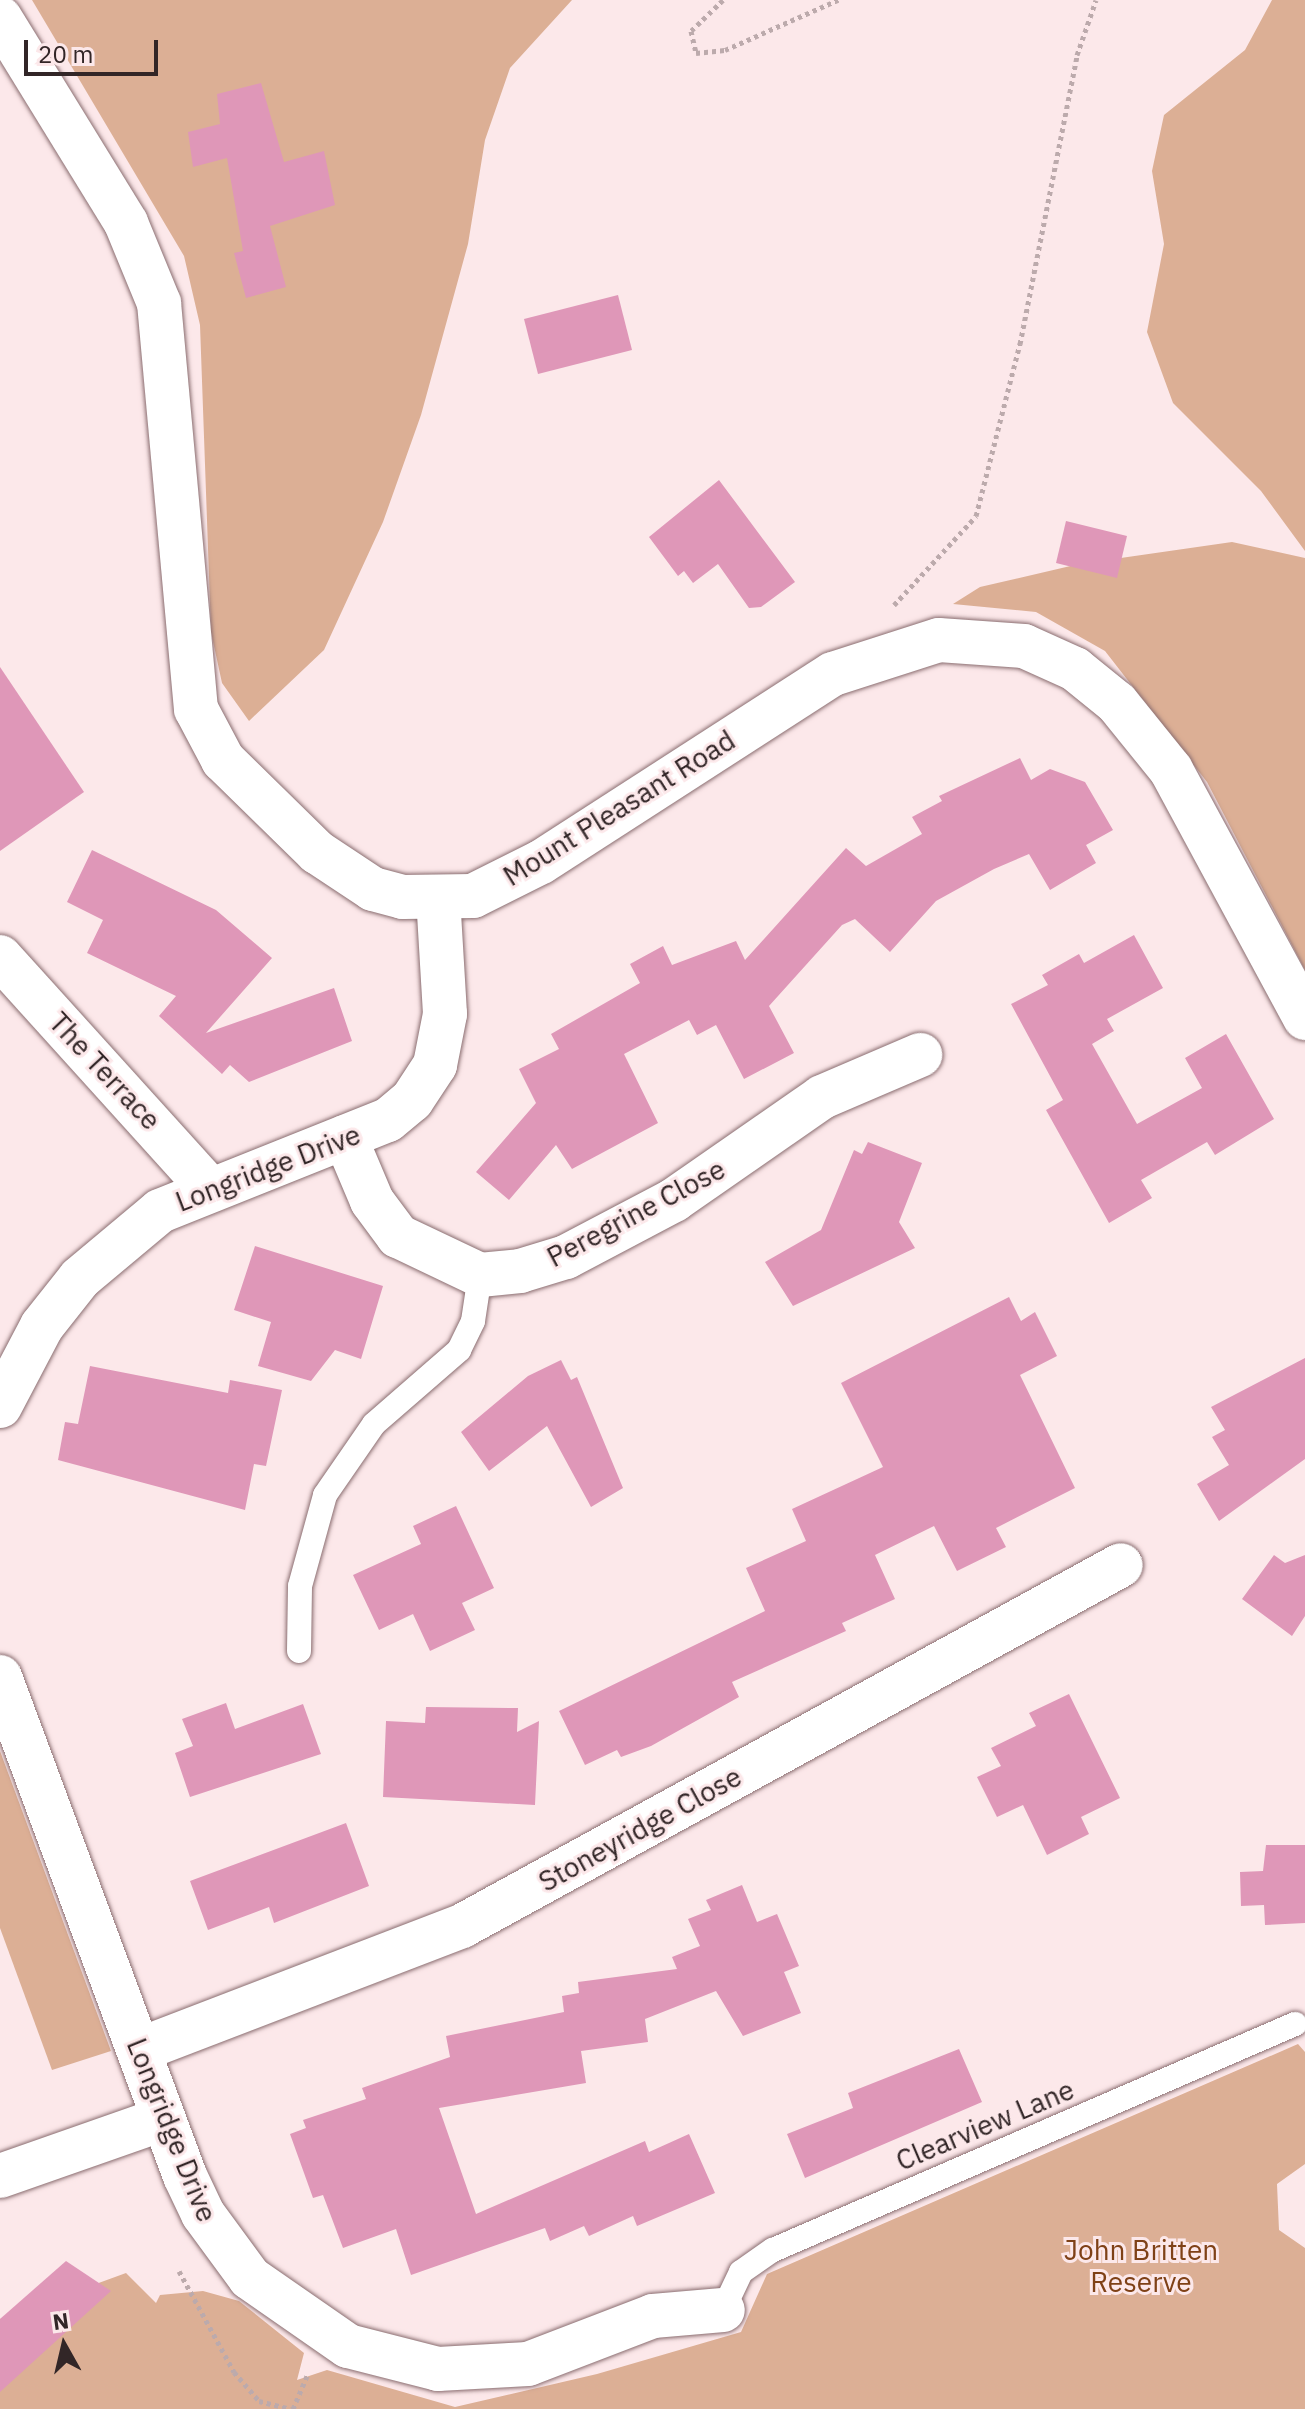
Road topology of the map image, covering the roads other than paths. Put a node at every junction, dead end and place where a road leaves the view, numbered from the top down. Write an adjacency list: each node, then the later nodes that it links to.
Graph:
1 (0, 18): 2 (street, Mount Pleasant Road)
2 (438, 897): 4 (street, Mount Pleasant Road); 6 (street, Longridge Drive)
3 (0, 957): 7 (street, The Terrace)
4 (1305, 1018)
5 (920, 1055): 8 (street, Peregrine Close)
6 (345, 1137): 7 (street, Longridge Drive); 8 (street)
7 (207, 1186): 9 (street, Longridge Drive)
8 (480, 1275): 11 (lane)
9 (0, 1406)
10 (1121, 1565): 14 (street, Stoneyridge Close)
11 (299, 1651)
12 (0, 1677): 14 (street, Longridge Drive)
13 (1295, 2024): 17 (lane, Clearview Lane)
14 (139, 2050): 15 (street, Longridge Drive)
15 (163, 2119): 16 (street); 17 (street, Longridge Drive)
16 (0, 2176)
17 (723, 2310)

